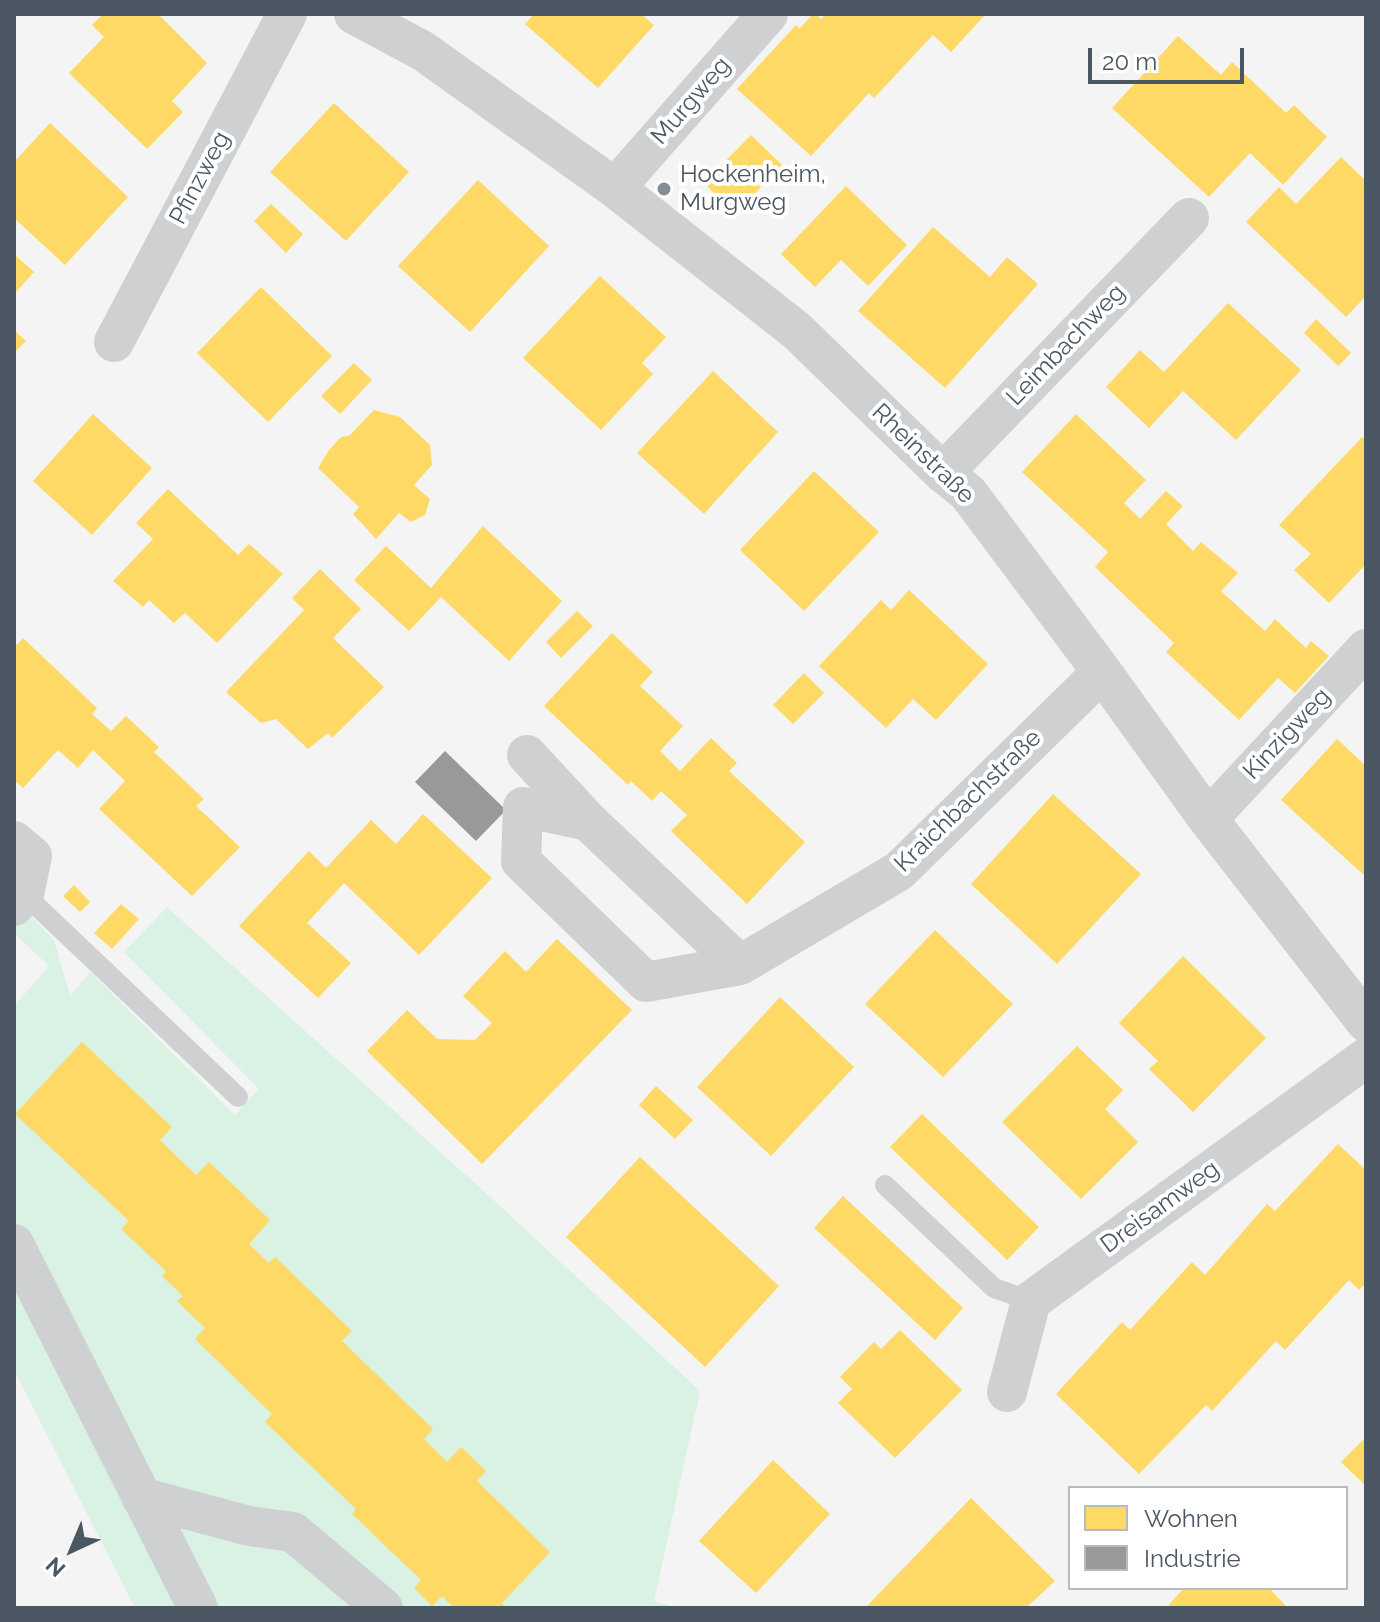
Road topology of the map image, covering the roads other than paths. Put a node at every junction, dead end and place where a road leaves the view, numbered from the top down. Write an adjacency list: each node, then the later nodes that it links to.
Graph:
1 (287, 14): 6 (street, Pfinzweg)
2 (354, 14): 4 (street, Rheinstraße)
3 (768, 14): 4 (street, Murgweg)
4 (615, 188): 7 (street, Rheinstraße)
5 (1189, 218): 7 (street, Leimbachweg)
6 (114, 342)
7 (943, 473): 9 (street, Rheinstraße)
8 (1366, 649): 11 (street, Kinzigweg)
9 (1102, 672): 11 (street, Rheinstraße); 15 (street, Kraichbachstraße)
10 (527, 755): 12 (street)
11 (1208, 819): 16 (street, Rheinstraße)
12 (588, 821): 15 (street); 15 (street, Kraichbachstraße)
13 (14, 841): 14 (street)
14 (19, 900): 18 (lane)
15 (740, 965)
16 (1366, 1022)
17 (1366, 1058): 21 (street, Dreisamweg)
18 (238, 1097)
19 (885, 1185): 21 (lane)
20 (14, 1244): 23 (street)
21 (1031, 1301): 22 (street)
22 (1007, 1392)
23 (141, 1497): 24 (street); 25 (street)
24 (198, 1608)
25 (383, 1608)

